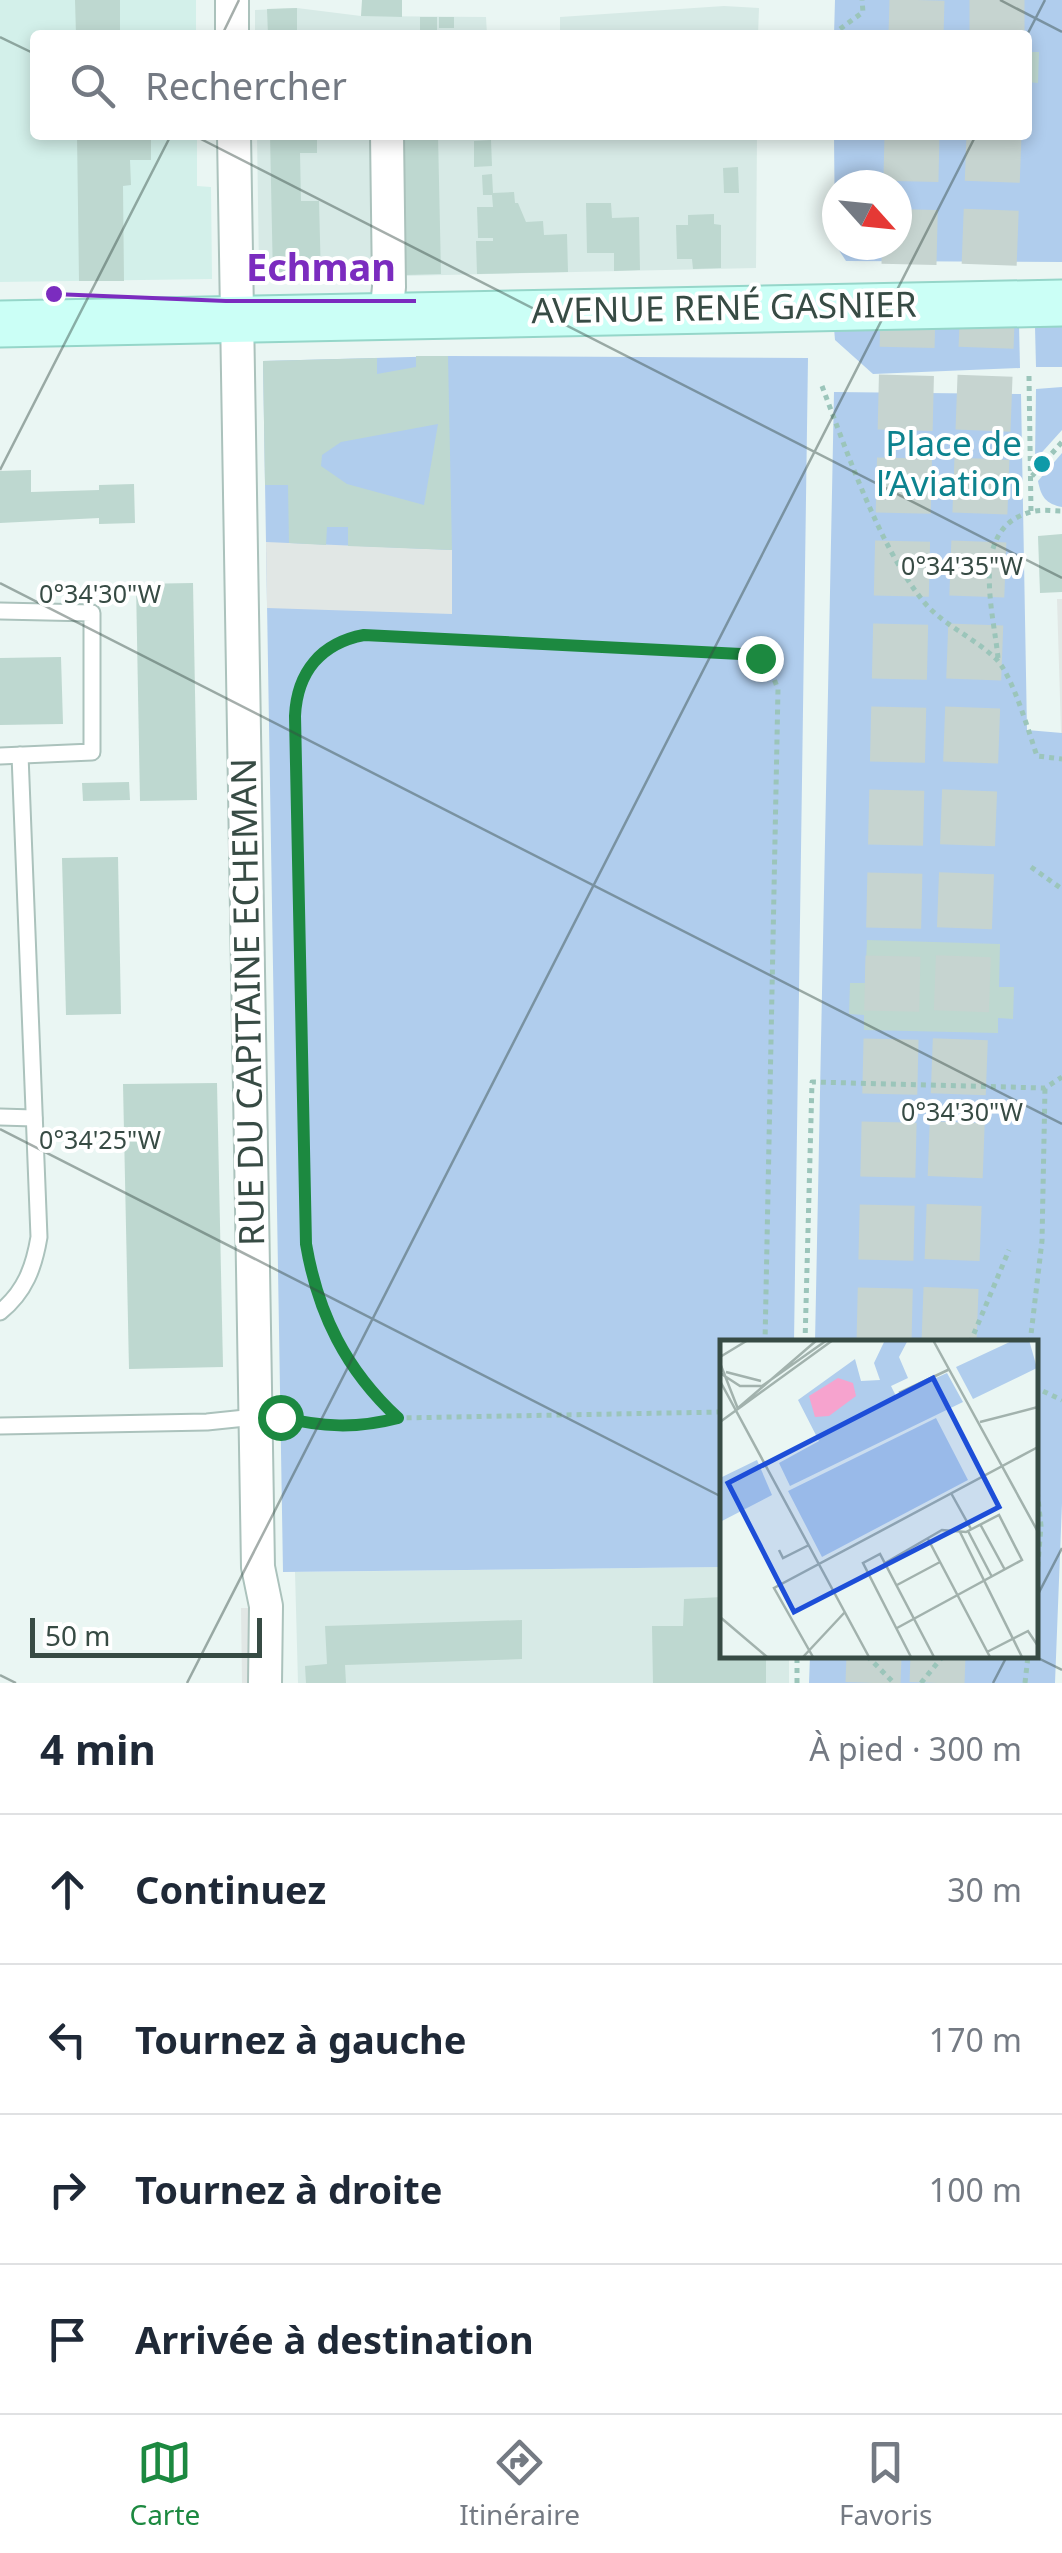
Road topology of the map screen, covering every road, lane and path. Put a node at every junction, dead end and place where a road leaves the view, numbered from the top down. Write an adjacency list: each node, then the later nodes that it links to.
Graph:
1 (232, 0): 3 (street)
2 (862, 0): 4 (path)
3 (232, 30)
4 (839, 30)
5 (234, 140): 9 (street, RUE DU CAPITAINE ECHEMAN)
6 (386, 140): 8 (street)
7 (1062, 303): 8 (main road, AVENUE RENÉ GASNIER)
8 (386, 317): 9 (main road, AVENUE RENÉ GASNIER)
9 (238, 321): 10 (main road, AVENUE RENÉ GASNIER); 37 (street, RUE DU CAPITAINE ECHEMAN)
10 (0, 324)
11 (1029, 376): 14 (path)
12 (822, 386): 18 (path)
13 (1062, 442): 14 (path)
14 (1030, 478): 16 (path)
15 (1062, 511): 16 (path)
16 (1031, 512): 18 (path)
17 (0, 612): 19 (lane)
18 (998, 660): 21 (path)
19 (20, 755): 20 (lane); 27 (lane)
20 (0, 756)
21 (1062, 759)
22 (1030, 867): 23 (path)
23 (1062, 889)
24 (1062, 1077): 25 (path)
25 (1045, 1088): 31 (path); 33 (path)
26 (0, 1118): 27 (lane)
27 (34, 1118): 29 (lane)
28 (1009, 1250): 32 (path)
29 (0, 1312)
30 (765, 1340): 38 (path)
31 (805, 1340)
32 (971, 1340)
33 (1030, 1340)
34 (1037, 1388): 35 (path)
35 (1062, 1400)
36 (720, 1412): 38 (path)
37 (268, 1417): 38 (path); 39 (lane); 45 (street, RUE DU CAPITAINE ECHEMAN)
38 (398, 1418)
39 (0, 1426)
40 (1037, 1489): 41 (path)
41 (1037, 1576)
42 (869, 1658): 46 (path)
43 (941, 1658): 47 (path)
44 (1028, 1658): 48 (path)
45 (265, 1683)
46 (894, 1683)
47 (921, 1683)
48 (1025, 1683)

